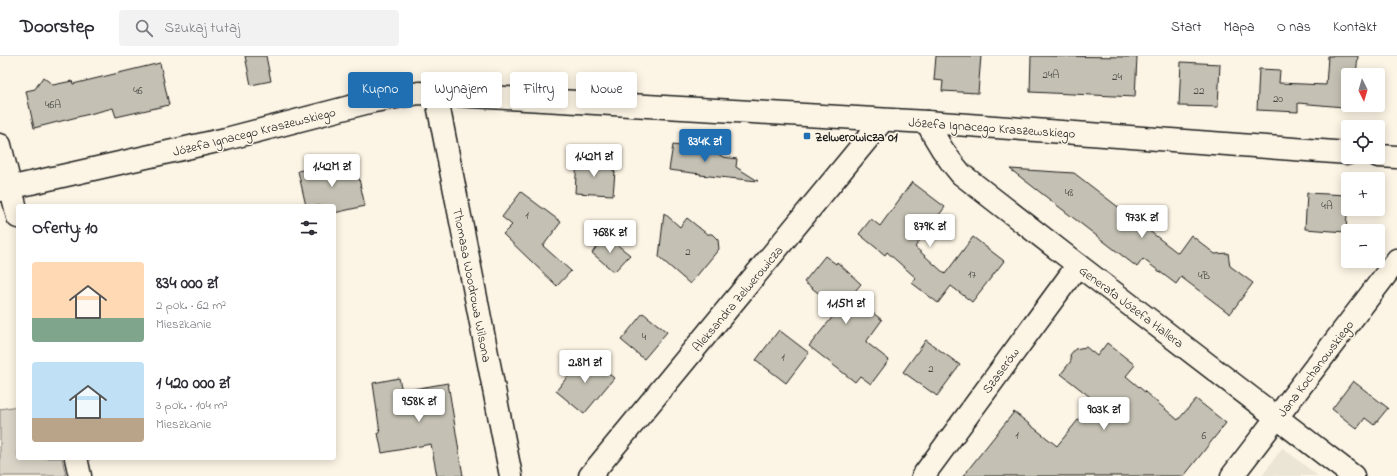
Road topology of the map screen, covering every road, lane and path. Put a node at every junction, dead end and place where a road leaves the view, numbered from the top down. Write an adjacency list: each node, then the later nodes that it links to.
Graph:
1 (421, 93): 10 (street, Józefa Ignacego Kraszewskiego)
2 (502, 98): 4 (street, Józefa Ignacego Kraszewskiego)
3 (439, 108): 17 (street, Thomasa Woodrowa Wilsona)
4 (883, 120): 5 (street, Józefa Ignacego Kraszewskiego); 18 (street, Aleksandra Zelwerowicza)
5 (926, 122): 7 (street, Józefa Ignacego Kraszewskiego); 13 (street, Generała Józefa Hallera)
6 (0, 145): 10 (street)
7 (1341, 152)
8 (1385, 156): 9 (street)
9 (1397, 157)
10 (5, 189): 11 (street)
11 (16, 213)
12 (1397, 260): 14 (street, Jana Kochanowskiego)
13 (1078, 265): 14 (street, Generała Józefa Hallera); 19 (street, Szaserów)
14 (1277, 418): 20 (street, Jana Kochanowskiego); 21 (street, Generała Józefa Hallera)
15 (76, 460): 16 (street)
16 (80, 476)
17 (511, 476)
18 (590, 476)
19 (923, 476)
20 (1232, 476)
21 (1353, 476)

